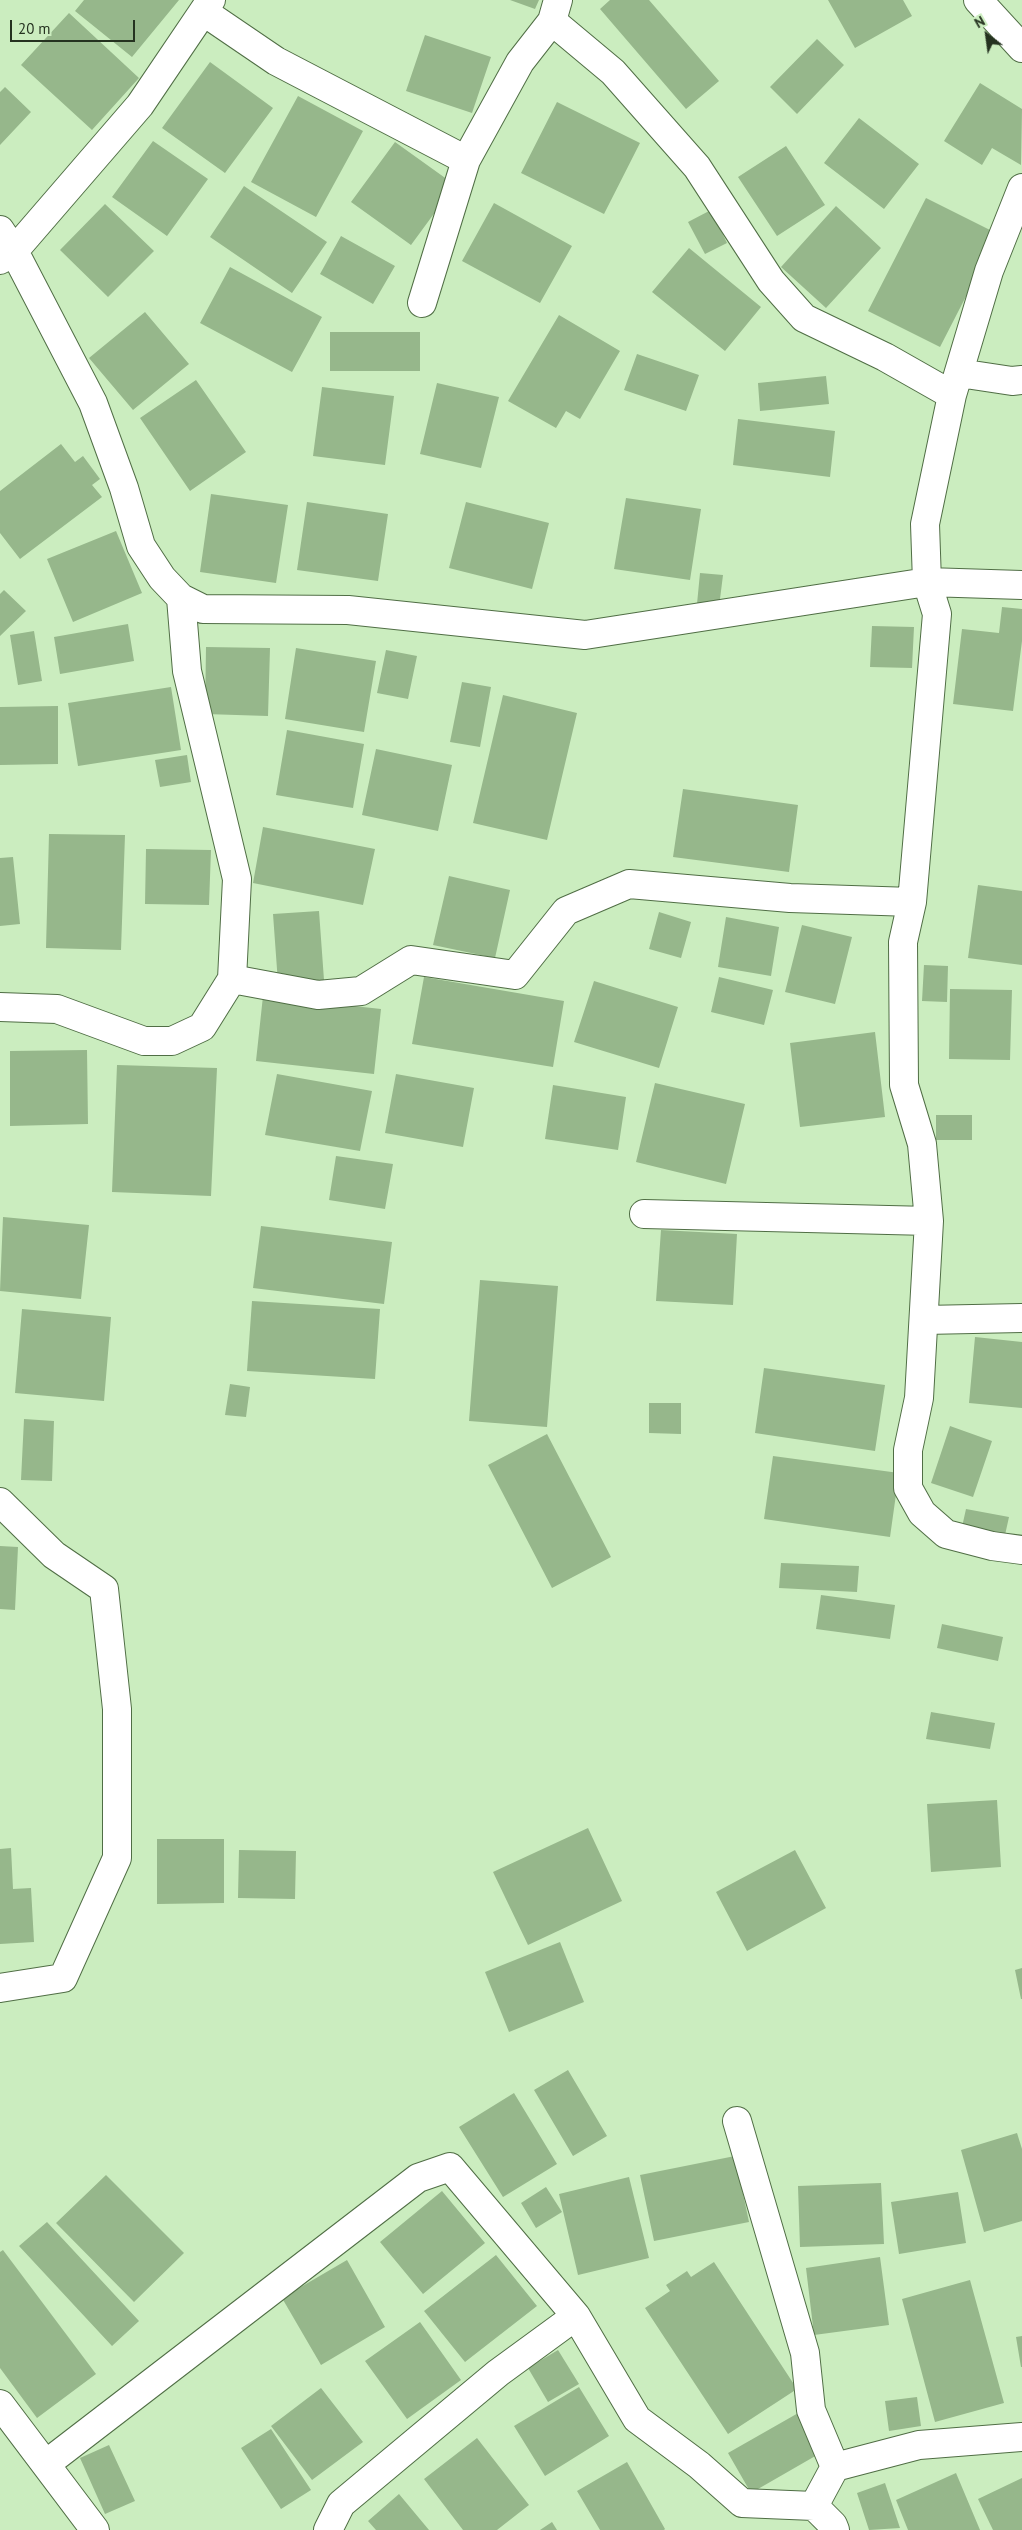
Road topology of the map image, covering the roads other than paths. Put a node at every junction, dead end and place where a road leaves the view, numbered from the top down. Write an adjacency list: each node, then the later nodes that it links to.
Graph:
1 (978, 0): 4 (street)
2 (208, 6): 5 (street); 7 (street)
3 (555, 10): 5 (street); 10 (street)
4 (1022, 48)
5 (466, 160): 8 (street)
6 (1022, 188): 10 (street)
7 (4, 247): 13 (street)
8 (422, 304)
9 (1022, 380): 10 (street)
10 (956, 384): 11 (street)
11 (927, 582): 12 (street); 13 (street); 14 (street)
12 (1022, 585)
13 (181, 598): 15 (street)
14 (912, 902): 15 (street); 18 (street)
15 (232, 979): 16 (street)
16 (0, 1007)
17 (644, 1214): 18 (street)
18 (929, 1221): 20 (street)
19 (1022, 1318): 20 (street)
20 (924, 1320): 22 (street)
21 (0, 1502): 23 (street)
22 (1022, 1550)
23 (0, 1988)
24 (737, 2121): 29 (street)
25 (576, 2316): 28 (street); 30 (street); 31 (street)
26 (0, 2404): 28 (street)
27 (1022, 2437): 29 (street)
28 (46, 2464): 32 (street)
29 (835, 2467): 30 (street)
30 (814, 2506): 33 (street)
31 (331, 2529)
32 (95, 2530)
33 (835, 2530)

